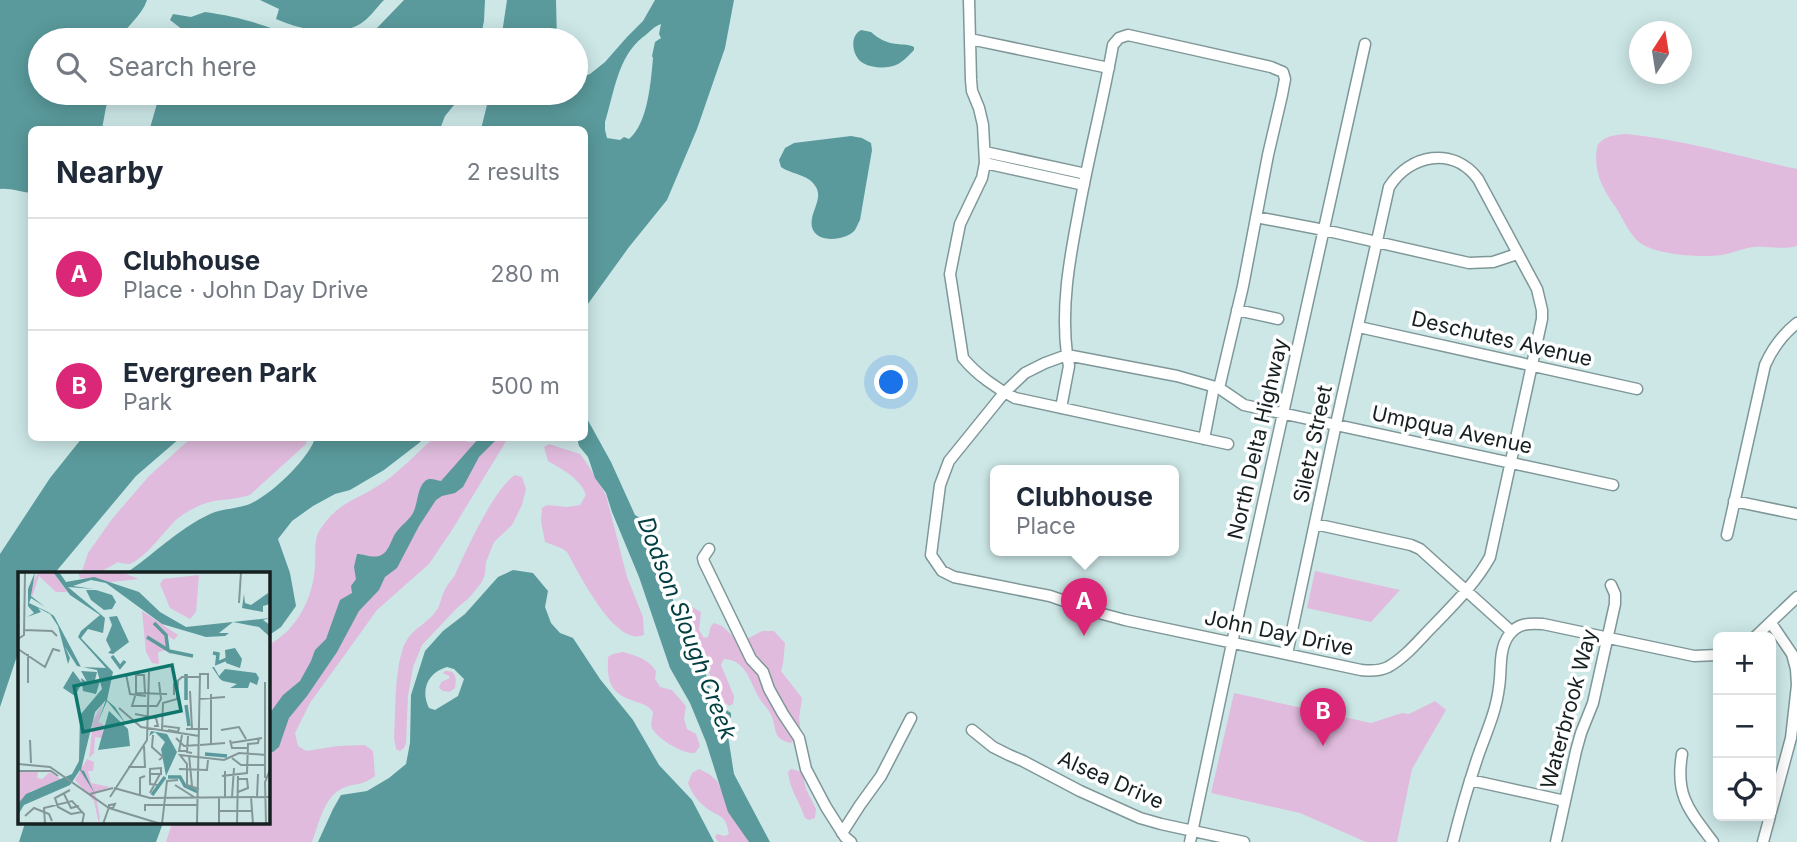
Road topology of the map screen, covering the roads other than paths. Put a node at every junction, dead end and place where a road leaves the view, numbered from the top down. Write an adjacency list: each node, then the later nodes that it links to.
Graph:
1 (969, 0): 2 (street)
2 (970, 39): 4 (street); 5 (street)
3 (1365, 44): 8 (street, North Delta Highway)
4 (1109, 68): 6 (street); 7 (street)
5 (985, 158): 6 (street); 19 (street)
6 (1085, 179): 15 (street)
7 (1256, 216): 8 (street); 11 (street)
8 (1324, 230): 9 (street); 21 (street, North Delta Highway)
9 (1376, 242): 10 (street); 10 (street, Siletz Street); 14 (street, Siletz Street)
10 (1517, 254): 16 (street, John Day Drive)
11 (1237, 310): 12 (street); 17 (street)
12 (1278, 319)
13 (1797, 323): 27 (street)
14 (1359, 327): 16 (street, Deschutes Avenue); 22 (street, Siletz Street)
15 (1067, 355): 17 (street, Umpqua Avenue); 19 (street); 20 (street)
16 (1531, 366): 18 (street, Deschutes Avenue); 25 (street, John Day Drive)
17 (1216, 388): 21 (street, Umpqua Avenue); 23 (street)
18 (1637, 389)
19 (1004, 393): 20 (street); 39 (street, John Day Drive)
20 (1061, 408): 23 (street)
21 (1283, 414): 22 (street, Umpqua Avenue); 39 (street, North Delta Highway)
22 (1336, 425): 25 (street, Umpqua Avenue); 29 (street, Siletz Street)
23 (1204, 439): 24 (street)
24 (1228, 444)
25 (1510, 463): 26 (street, Umpqua Avenue); 33 (street, John Day Drive)
26 (1613, 485)
27 (1734, 501): 28 (street); 30 (street)
28 (1797, 514)
29 (1315, 524): 33 (street); 40 (street, Siletz Street)
30 (1727, 536)
31 (709, 549): 51 (street)
32 (1611, 585): 38 (street, Waterbrook Way)
33 (1466, 591): 36 (street); 40 (street, John Day Drive)
34 (1797, 597): 35 (street)
35 (1771, 623): 37 (street); 44 (street)
36 (1512, 632): 38 (street); 46 (street)
37 (1761, 632)
38 (1608, 637): 41 (street); 48 (street, Waterbrook Way)
39 (1232, 643): 40 (street, John Day Drive); 50 (street, North Delta Highway)
40 (1287, 654)
41 (1713, 655)
42 (912, 718): 51 (street)
43 (972, 730): 50 (street, Alsea Drive)
44 (1794, 739): 47 (street)
45 (1682, 754): 57 (street)
46 (1470, 780): 48 (street); 55 (street)
47 (1776, 795)
48 (1565, 801): 56 (street, Waterbrook Way)
49 (1768, 821): 58 (street)
50 (1192, 831): 53 (street, North Delta Highway); 54 (street, Alsea Drive)
51 (842, 833): 52 (street)
52 (851, 842)
53 (1190, 842)
54 (1242, 842)
55 (1453, 842)
56 (1556, 842)
57 (1713, 842)
58 (1763, 842)

